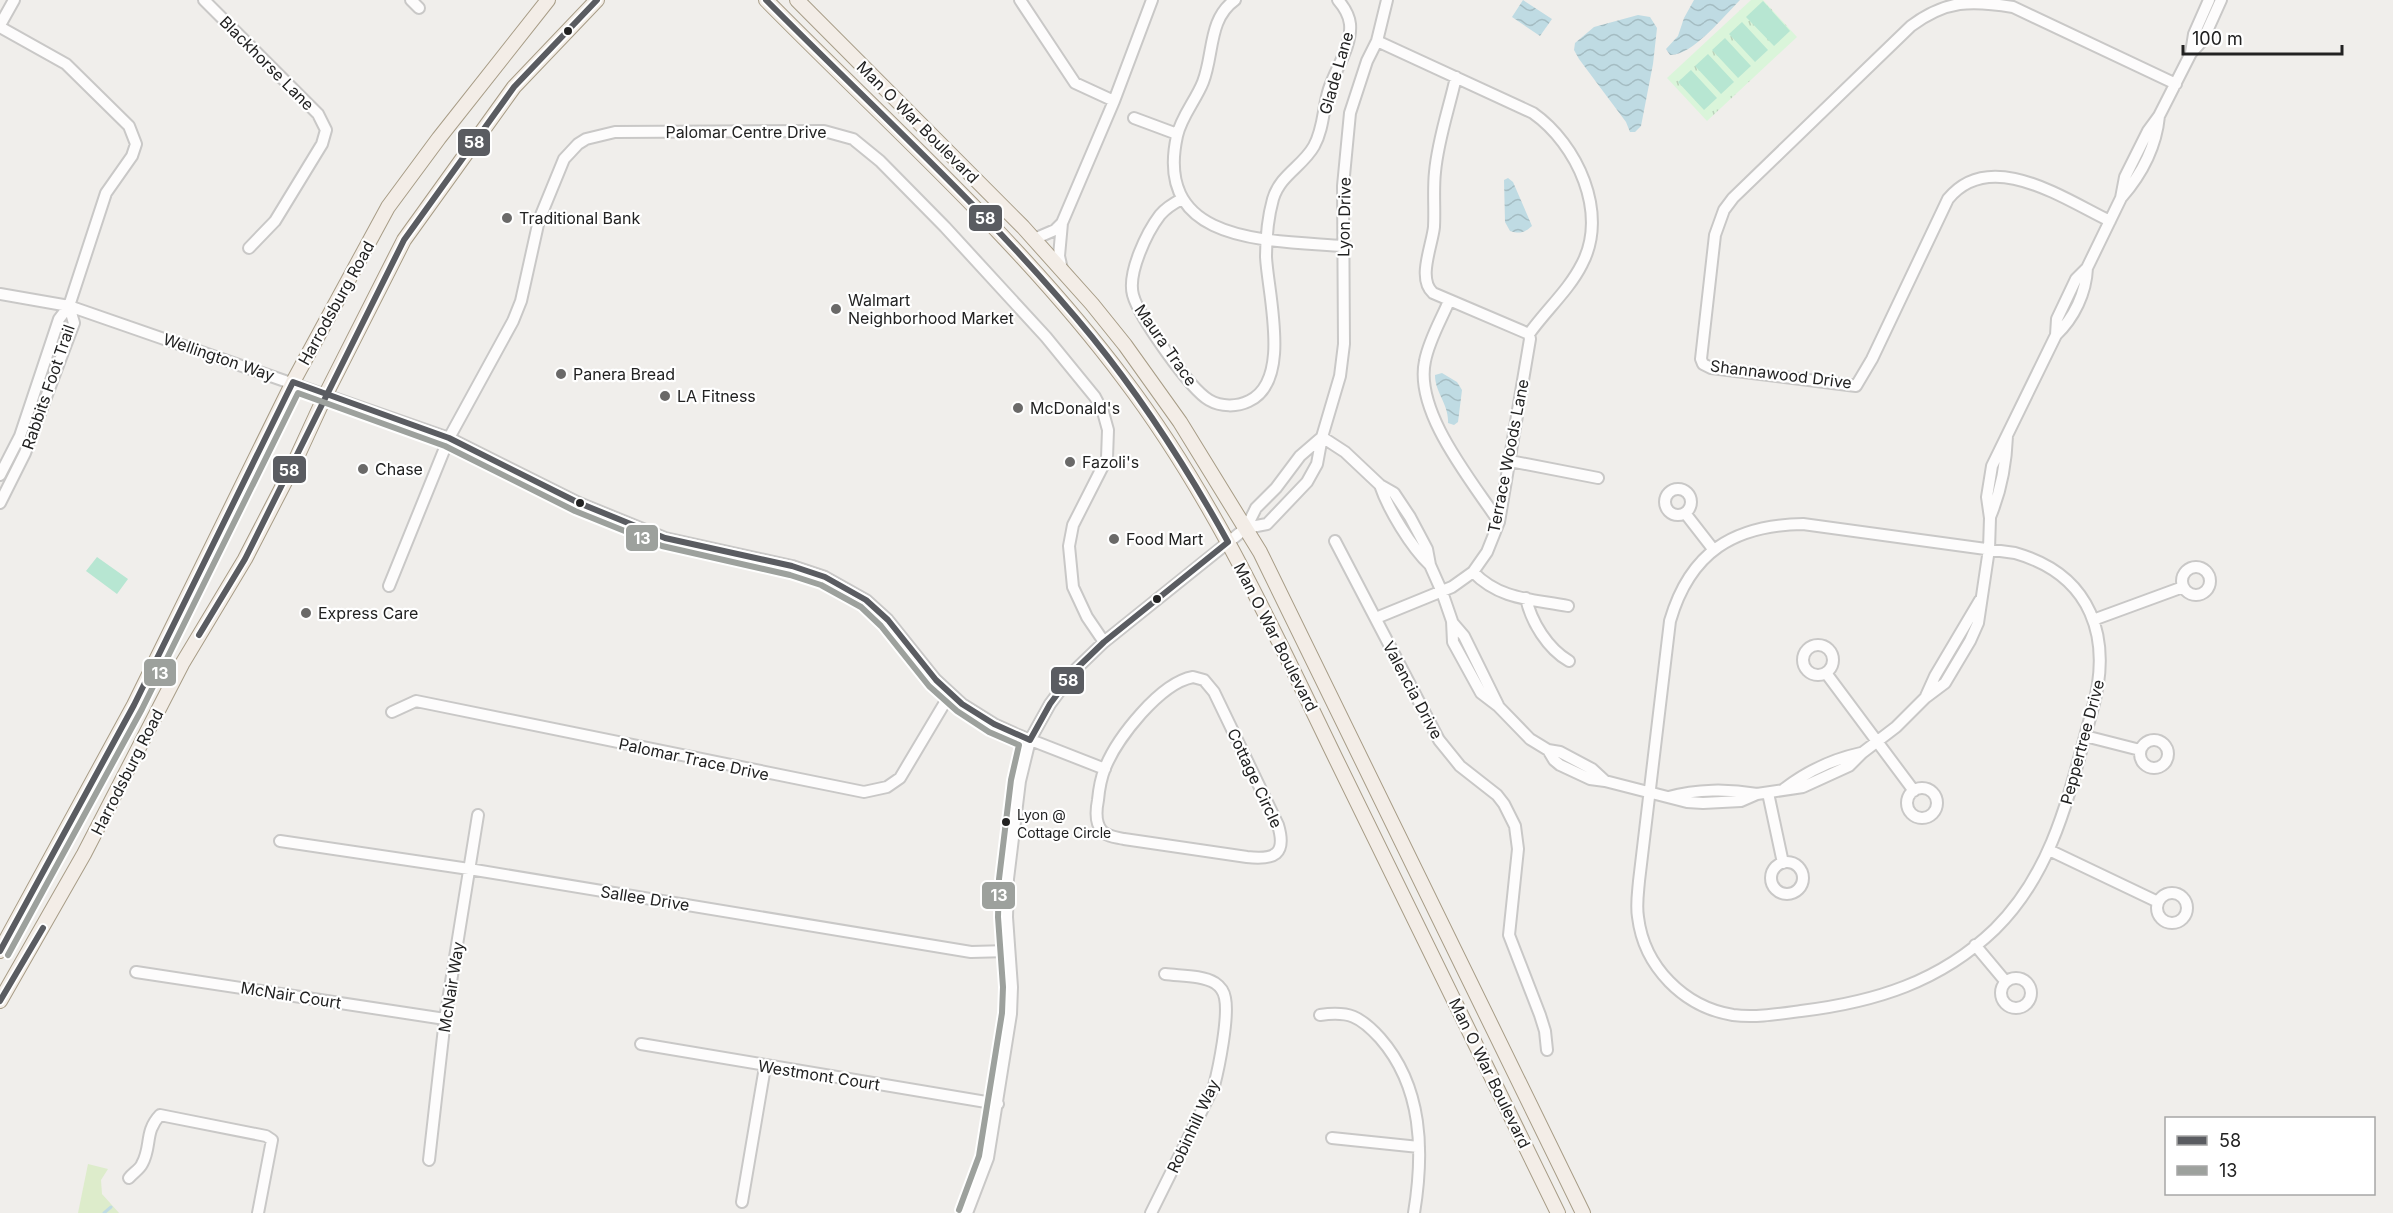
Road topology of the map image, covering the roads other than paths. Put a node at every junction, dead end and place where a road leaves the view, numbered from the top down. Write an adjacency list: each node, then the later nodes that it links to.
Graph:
1 (14, 0): 16 (street)
2 (204, 0): 30 (street, Blackhorse Lane)
3 (411, 0): 15 (street)
4 (548, 0): 36 (main road, Harrodsburg Road)
5 (597, 0): 37 (main road, Harrodsburg Road)
6 (766, 0): 47 (main road, Man O War Boulevard)
7 (797, 0): 27 (main road, Man O War Boulevard)
8 (1020, 0): 21 (street)
9 (1152, 0): 21 (street)
10 (1235, 0): 23 (street)
11 (1338, 0): 28 (street, Glade Lane)
12 (1387, 0): 17 (street, Lyon Drive)
13 (2209, 0): 18 (street)
14 (2221, 0): 18 (street)
15 (419, 8)
16 (0, 26): 34 (street)
17 (1377, 41): 19 (street); 29 (street, Lyon Drive)
18 (2191, 53): 20 (street)
19 (1456, 78): 33 (street); 35 (street)
20 (2176, 84): 25 (street); 25 (street, Shannawood Drive)
21 (1114, 101): 26 (street)
22 (1134, 118): 23 (street)
23 (1177, 134): 24 (street)
24 (1182, 199): 28 (street); 28 (street, Maura Trace)
25 (2110, 221): 50 (street)
26 (1062, 223): 27 (street); 31 (street)
27 (1034, 239): 31 (main road, Man O War Boulevard)
28 (1267, 240): 29 (street)
29 (1343, 246): 38 (street, Lyon Drive)
30 (249, 248)
31 (1062, 269): 46 (main road, Man O War Boulevard)
32 (0, 294): 34 (street, Wellington Way)
33 (1449, 301): 35 (street); 45 (street)
34 (69, 306): 36 (street, Wellington Way); 41 (street, Rabbits Foot Trail); 43 (street, Rabbits Foot Trail)
35 (1529, 334): 40 (street, Terrace Woods Lane)
36 (293, 382): 37 (street, Wellington Way); 79 (main road, Harrodsburg Road)
37 (326, 394): 39 (street, Wellington Way); 84 (main road, Harrodsburg Road)
38 (1322, 437): 46 (street, Lyon Drive); 46 (street, Lyon Drive); 54 (street)
39 (449, 438): 52 (street, Palomar Centre Drive); 59 (street, Palomar Centre Drive); 62 (street, Wellington Way)
40 (1510, 461): 42 (street); 45 (street, Terrace Woods Lane)
41 (0, 475)
42 (1598, 478)
43 (0, 503)
44 (1685, 513): 49 (street)
45 (1499, 522): 51 (street, Terrace Woods Lane)
46 (1246, 528): 47 (street, Lyon Drive); 101 (main road, Man O War Boulevard)
47 (1228, 542): 59 (street, Lyon Drive); 100 (main road, Man O War Boulevard)
48 (1335, 542): 57 (street, Valencia Drive)
49 (1713, 549): 50 (street, Peppertree Drive); 70 (street, Peppertree Drive)
50 (1989, 549): 58 (street, Peppertree Drive); 66 (street)
51 (1473, 572): 54 (street, Terrace Woods Lane); 55 (street)
52 (389, 586)
53 (2182, 586): 58 (street)
54 (1442, 592): 57 (street); 70 (street)
55 (1526, 598): 56 (street); 60 (street)
56 (1568, 606)
57 (1376, 618): 88 (street, Valencia Drive)
58 (2093, 620): 64 (street, Peppertree Drive)
59 (1104, 642): 65 (street, Lyon Drive)
60 (1569, 661)
61 (1826, 673): 66 (street)
62 (950, 694): 63 (street, Palomar Trace Drive); 65 (street, Wellington Way)
63 (392, 712)
64 (2085, 736): 67 (street); 74 (street, Peppertree Drive)
65 (1030, 740): 68 (street); 80 (street, Lyon Drive)
66 (1876, 743): 69 (street); 71 (street)
67 (2140, 750)
68 (1105, 769): 68 (street, Cottage Circle)
69 (1914, 791)
70 (1650, 793): 71 (street); 78 (street, Peppertree Drive)
71 (1763, 793): 75 (street)
72 (478, 815): 76 (street, McNair Way)
73 (280, 841): 76 (street, Sallee Drive)
74 (2049, 850): 77 (street); 78 (street, Peppertree Drive)
75 (1783, 863)
76 (469, 869): 80 (street, Sallee Drive); 86 (street, McNair Way)
77 (2158, 902)
78 (1975, 945): 83 (street)
79 (0, 951)
80 (1009, 951): 90 (street, Lyon Drive)
81 (136, 972): 86 (street, McNair Court)
82 (1165, 974): 98 (street, Robinhill Way)
83 (2006, 982)
84 (0, 1000)
85 (1320, 1015): 92 (street)
86 (445, 1019): 93 (street, McNair Way)
87 (641, 1044): 89 (street, Westmont Court)
88 (1547, 1050)
89 (765, 1067): 90 (street, Westmont Court); 95 (street)
90 (998, 1104): 97 (street, Lyon Drive)
91 (1332, 1138): 92 (street)
92 (1419, 1147): 99 (street)
93 (429, 1160)
94 (129, 1178): 96 (street)
95 (742, 1202)
96 (258, 1213)
97 (967, 1213)
98 (1151, 1213)
99 (1414, 1213)
100 (1558, 1213)
101 (1583, 1213)

